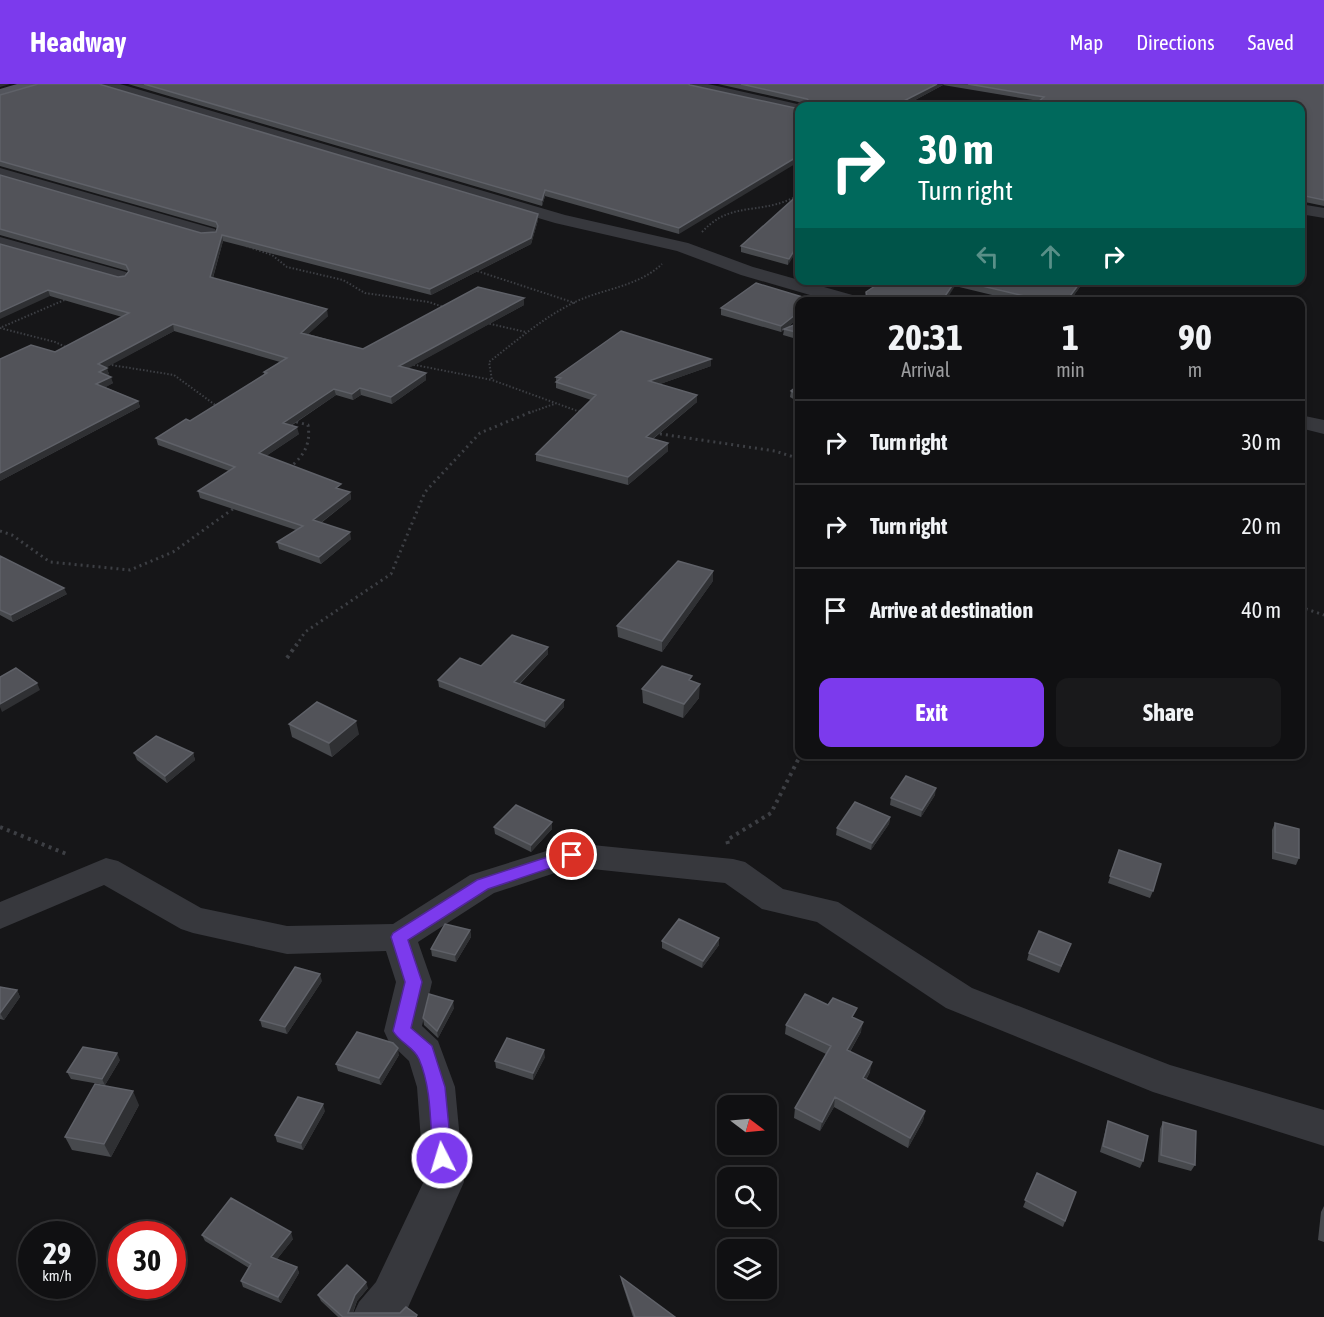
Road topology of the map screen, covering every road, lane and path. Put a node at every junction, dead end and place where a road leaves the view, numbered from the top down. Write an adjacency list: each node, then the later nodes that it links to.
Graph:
1 (34, 84): 4 (main road)
2 (106, 84): 12 (street)
3 (690, 84): 5 (street)
4 (0, 94)
5 (795, 107)
6 (0, 173): 10 (street)
7 (795, 197): 12 (path)
8 (1305, 209): 9 (street)
9 (1324, 213)
10 (209, 233): 17 (path)
11 (0, 242): 14 (street)
12 (682, 247): 15 (street); 16 (path)
13 (473, 270): 16 (path)
14 (120, 276): 19 (path)
15 (838, 297)
16 (575, 303): 20 (path)
17 (450, 309)
18 (481, 321): 20 (path)
19 (0, 328): 21 (path)
20 (526, 332): 24 (path)
21 (76, 351)
22 (96, 360): 26 (path)
23 (405, 362): 24 (path)
24 (492, 380): 25 (path)
25 (555, 404): 27 (path); 38 (path)
26 (223, 411)
27 (588, 414)
28 (289, 420): 33 (path)
29 (1305, 423): 30 (street)
30 (1324, 428)
31 (644, 431): 32 (path)
32 (795, 457)
33 (283, 472)
34 (237, 506): 35 (path)
35 (0, 531)
36 (1305, 609): 37 (path)
37 (1324, 615)
38 (287, 658)
39 (798, 759): 42 (path)
40 (0, 827): 41 (path)
41 (106, 870): 43 (street); 44 (street)
42 (733, 871): 44 (street); 45 (street)
43 (0, 915)
44 (399, 937): 46 (street)
45 (1324, 1128)
46 (374, 1317)

